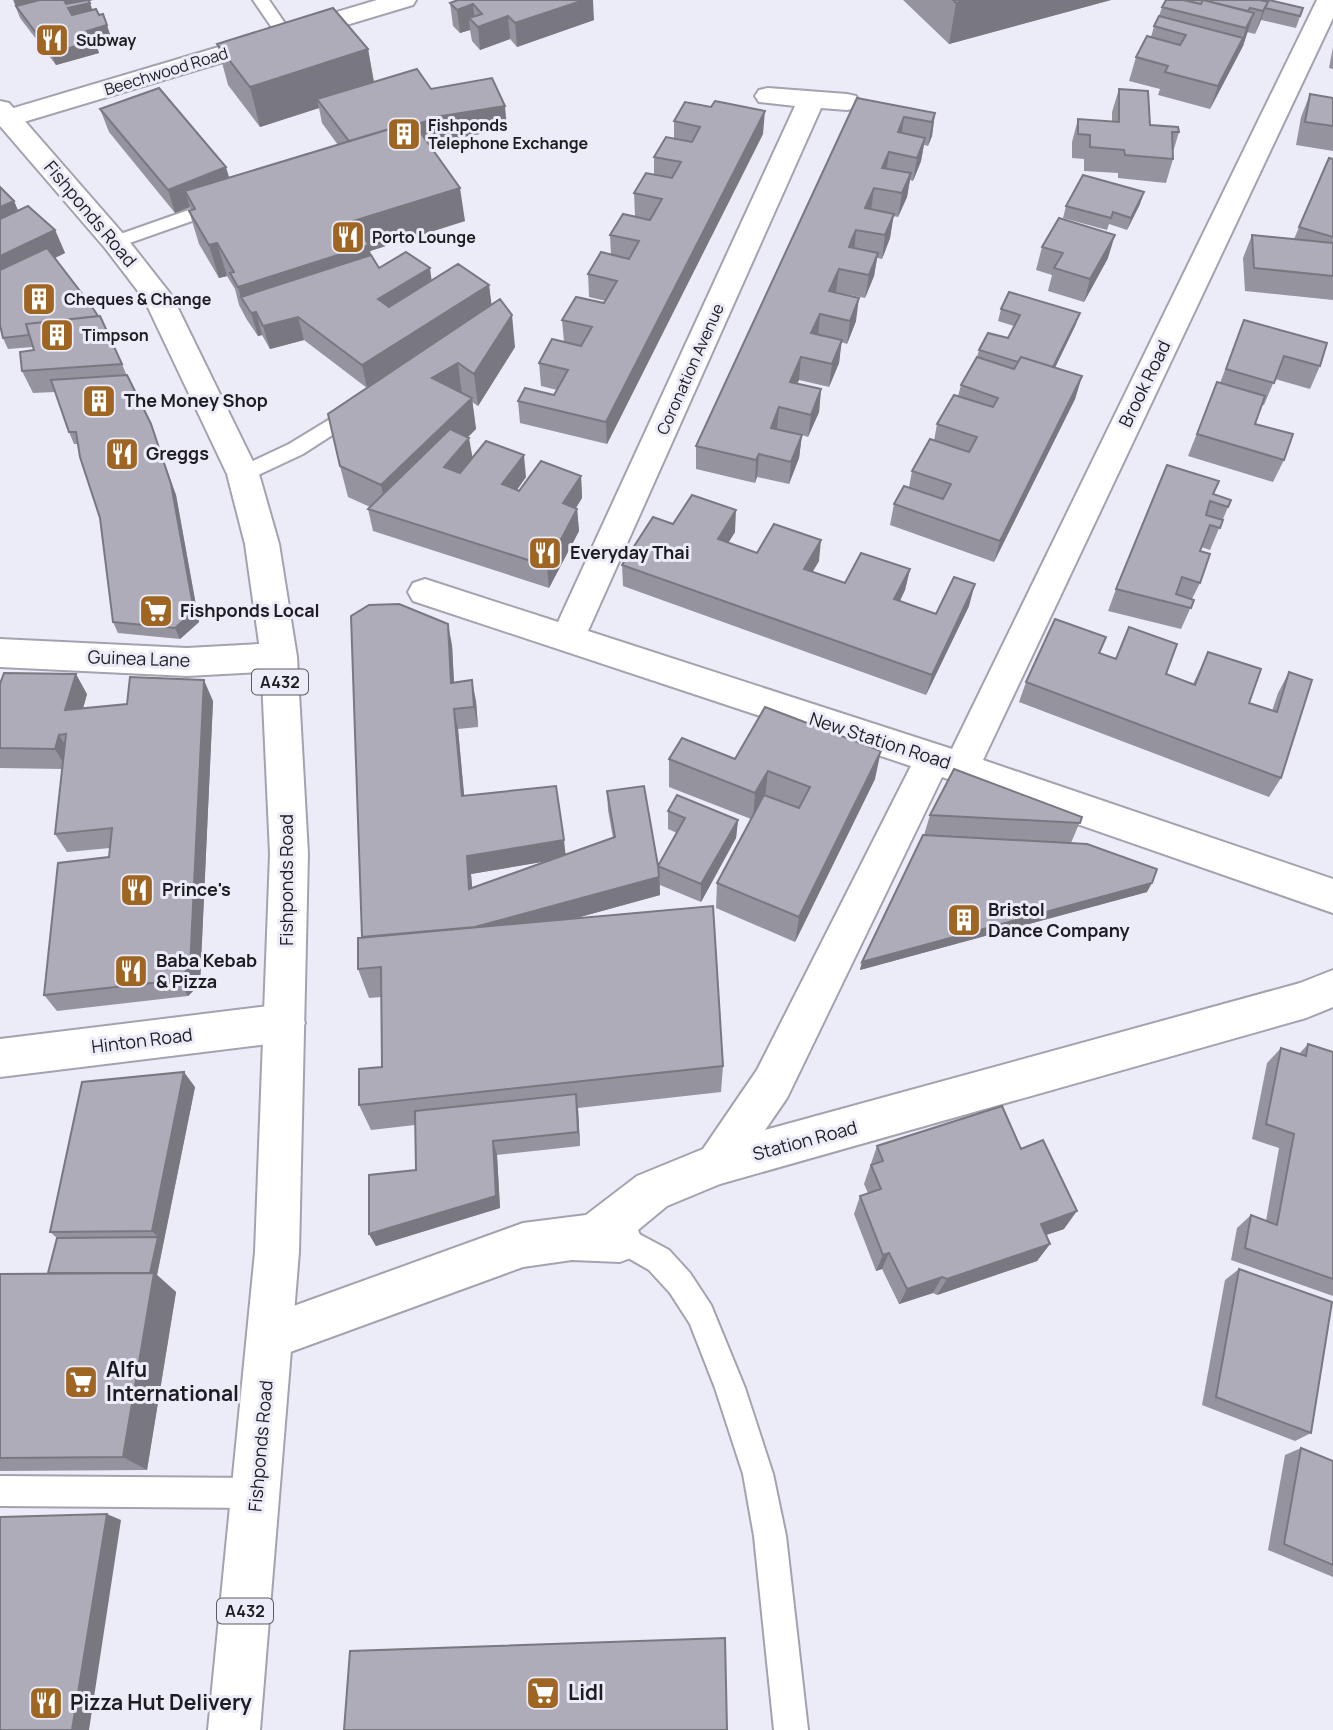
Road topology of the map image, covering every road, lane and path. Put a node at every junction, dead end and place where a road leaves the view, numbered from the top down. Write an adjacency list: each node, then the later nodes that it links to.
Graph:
1 (261, 0): 4 (lane)
2 (404, 0): 4 (street, Beechwood Road)
3 (1329, 0): 17 (street, Brook Road)
4 (285, 35): 8 (street, Beechwood Road)
5 (768, 96): 6 (street)
6 (811, 100): 7 (street); 14 (street, Coronation Avenue)
7 (847, 102)
8 (4, 113): 10 (street, Fishponds Road / A432)
9 (232, 201): 10 (lane)
10 (115, 242): 12 (street, Fishponds Road / A432)
11 (375, 398): 12 (lane)
12 (243, 474): 16 (street, Fishponds Road / A432)
13 (425, 592): 14 (street, New Station Road)
14 (568, 637): 17 (street, New Station Road)
15 (0, 653): 16 (street, Guinea Lane)
16 (279, 657): 20 (street, Fishponds Road / A432)
17 (947, 763): 18 (street, New Station Road); 22 (street, Station Road)
18 (1333, 896)
19 (1333, 988): 22 (street, Station Road)
20 (285, 1023): 21 (street, Hinton Road); 24 (street, Fishponds Road / A432)
21 (0, 1058)
22 (718, 1164): 23 (street)
23 (611, 1238): 24 (street); 28 (lane)
24 (271, 1336): 26 (street, Fishponds Road / A432)
25 (0, 1491): 26 (lane)
26 (257, 1493): 27 (street, Fishponds Road / A432)
27 (234, 1730)
28 (792, 1730)

